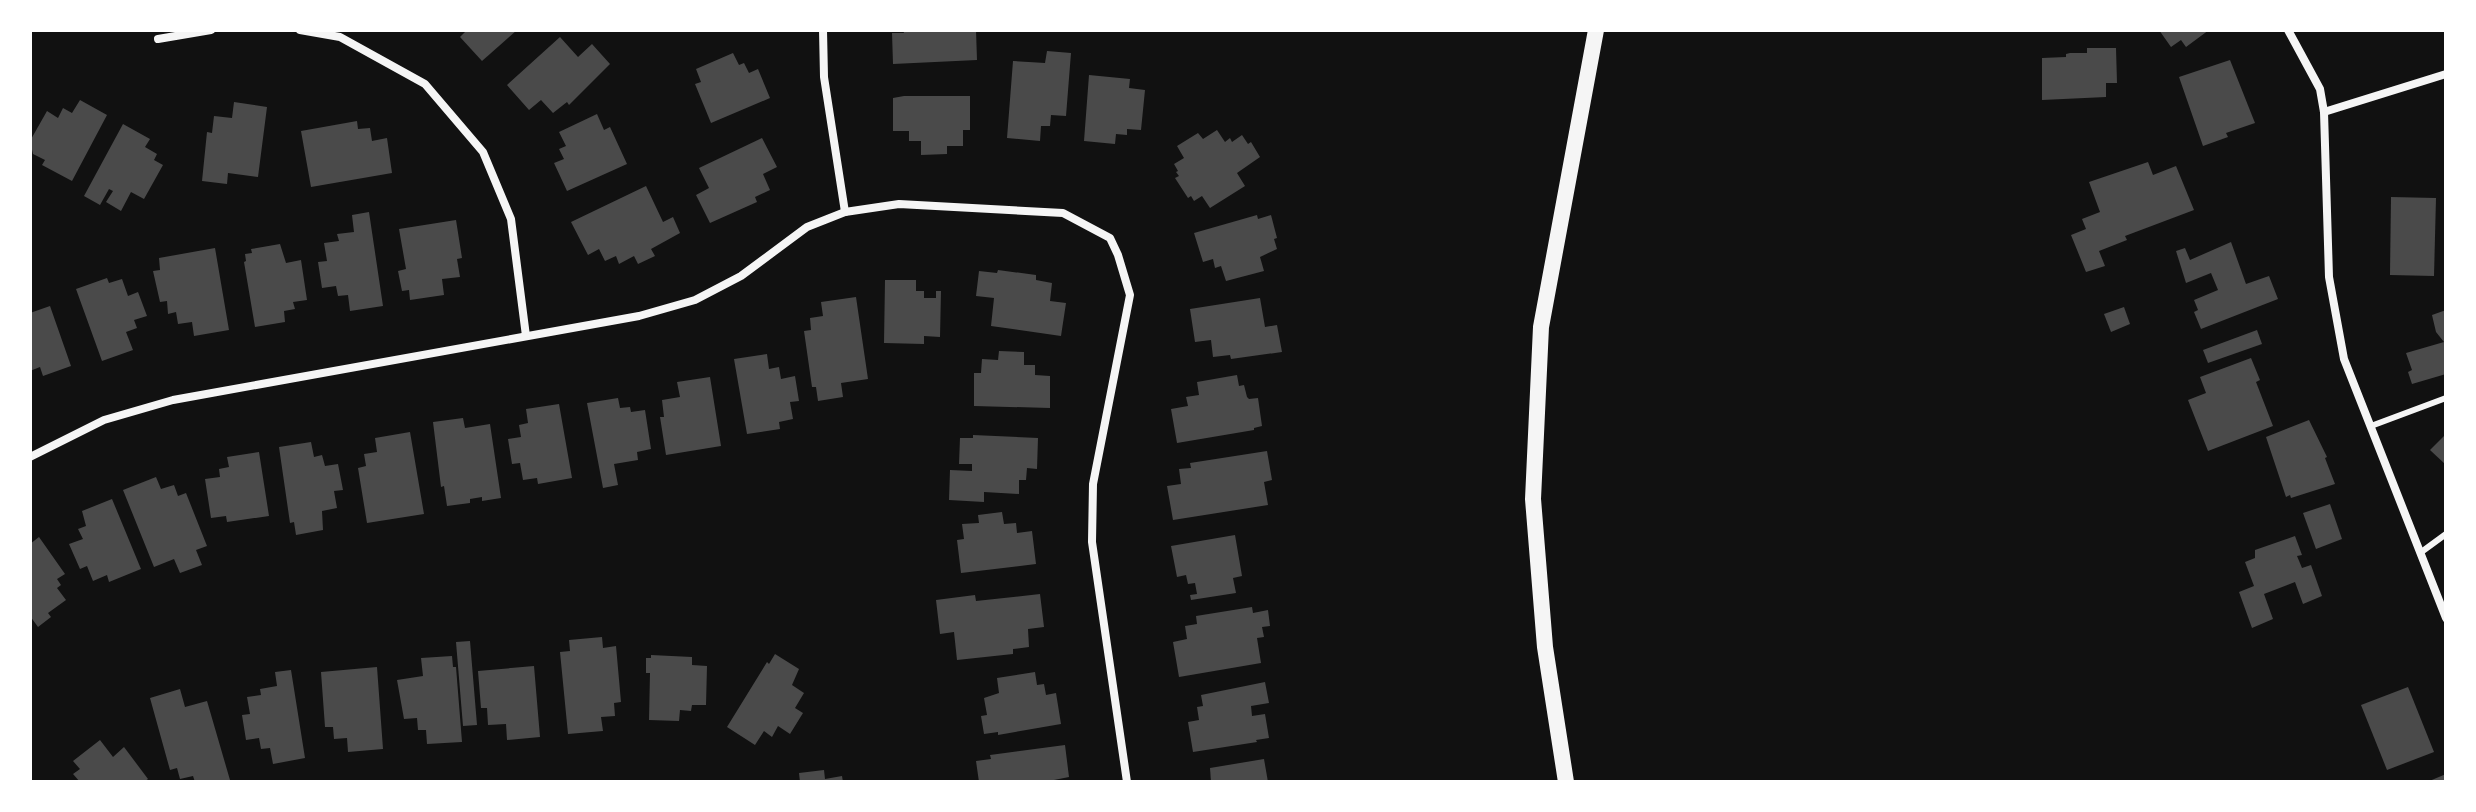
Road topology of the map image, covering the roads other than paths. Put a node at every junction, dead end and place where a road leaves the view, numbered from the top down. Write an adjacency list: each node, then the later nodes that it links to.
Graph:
1 (211, 30): 6 (street)
2 (300, 30): 10 (street)
3 (823, 30): 9 (street)
4 (1596, 30): 18 (main road)
5 (2288, 30): 8 (street)
6 (158, 39)
7 (2446, 74): 8 (street)
8 (2324, 112): 12 (street)
9 (845, 212): 10 (street); 17 (street)
10 (526, 336): 13 (street)
11 (2446, 398): 12 (lane)
12 (2371, 426): 15 (street)
13 (30, 457)
14 (2446, 534): 15 (lane)
15 (2420, 553): 16 (street)
16 (2446, 618)
17 (1127, 782)
18 (1566, 782)

